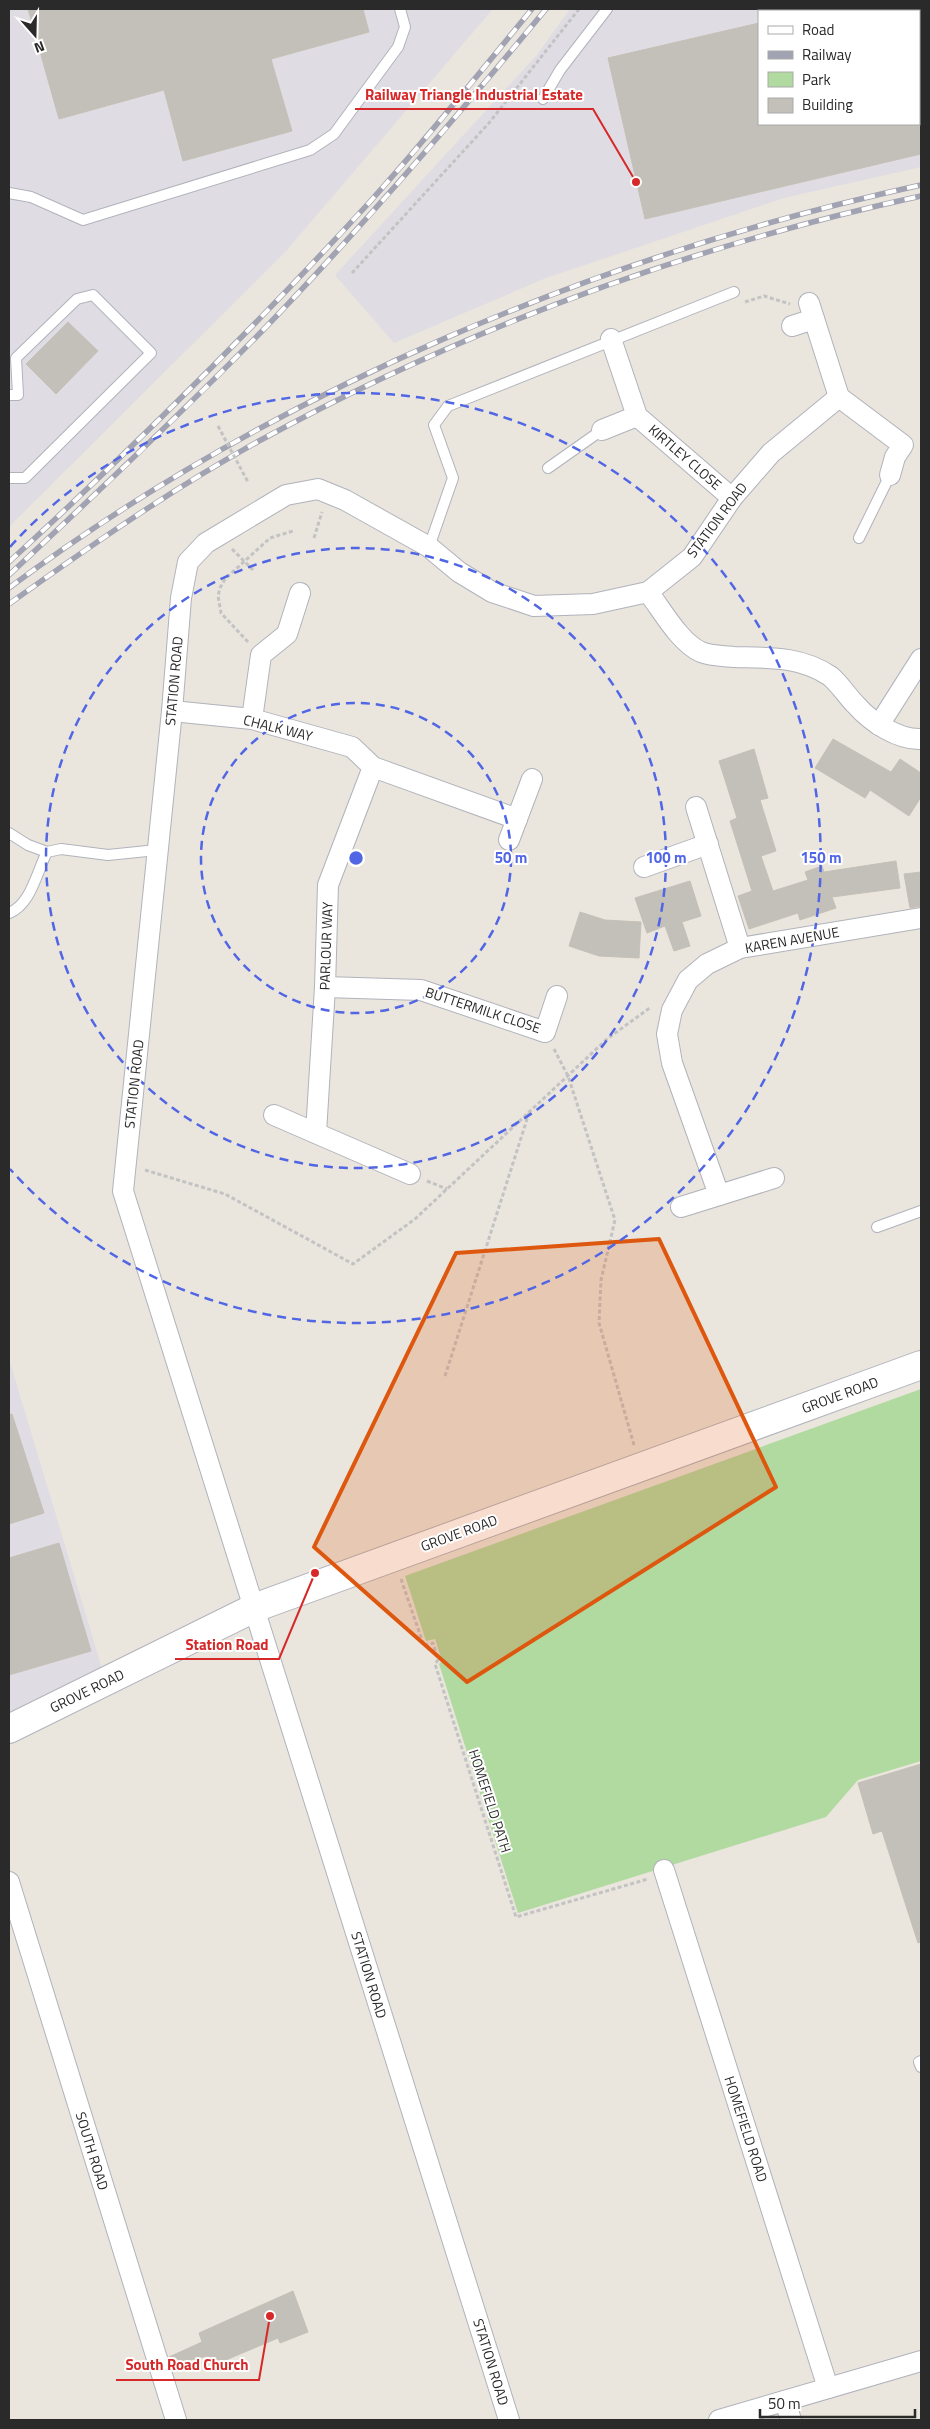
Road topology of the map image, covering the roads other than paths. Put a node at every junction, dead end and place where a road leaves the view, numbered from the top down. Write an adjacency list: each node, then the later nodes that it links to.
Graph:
1 (400, 9): 4 (lane)
2 (607, 9): 3 (lane)
3 (543, 99)
4 (9, 193)
5 (734, 292): 7 (lane)
6 (792, 326): 9 (street)
7 (611, 339): 10 (street, KIRTLEY CLOSE); 17 (lane)
8 (9, 395): 14 (lane)
9 (839, 397): 13 (street); 15 (street, STATION ROAD)
10 (637, 416): 11 (street, KIRTLEY CLOSE); 15 (street, KIRTLEY CLOSE)
11 (602, 430): 12 (lane)
12 (548, 468)
13 (890, 475): 16 (lane)
14 (9, 478)
15 (732, 498): 18 (street, STATION ROAD)
16 (859, 538)
17 (429, 547): 18 (street, STATION ROAD); 21 (street, STATION ROAD)
18 (648, 592): 23 (street)
19 (300, 593): 22 (street)
20 (921, 659): 23 (street)
21 (172, 711): 22 (street, CHALK WAY); 32 (street, STATION ROAD)
22 (252, 720): 25 (street, CHALK WAY)
23 (879, 725): 24 (street)
24 (921, 740)
25 (373, 767): 28 (street); 38 (street, PARLOUR WAY)
26 (532, 779): 28 (street)
27 (696, 807): 31 (street)
28 (517, 819): 30 (street)
29 (9, 832): 33 (lane)
30 (510, 840)
31 (708, 844): 34 (street); 37 (street)
32 (157, 850): 33 (lane); 49 (street, STATION ROAD)
33 (47, 852): 35 (lane)
34 (644, 867)
35 (9, 913)
36 (921, 918): 37 (street, KAREN AVENUE)
37 (740, 948): 44 (street, KAREN AVENUE)
38 (325, 986): 39 (street, BUTTERMILK CLOSE); 41 (street, PARLOUR WAY)
39 (557, 996)
40 (274, 1114): 41 (street)
41 (316, 1133): 42 (street)
42 (410, 1174)
43 (774, 1178): 44 (street)
44 (719, 1195): 45 (street)
45 (681, 1207)
46 (921, 1212): 47 (lane)
47 (877, 1228)
48 (921, 1365): 49 (street, GROVE ROAD)
49 (254, 1608): 50 (street, GROVE ROAD); 59 (street, STATION ROAD)
50 (9, 1729)
51 (664, 1872): 56 (street, HOMEFIELD ROAD)
52 (9, 1882): 58 (street, SOUTH ROAD)
53 (921, 2061): 54 (lane)
54 (921, 2067)
55 (921, 2361): 56 (street)
56 (828, 2388): 57 (street)
57 (785, 2401): 60 (street); 61 (street)
58 (176, 2420)
59 (509, 2420)
60 (719, 2420)
61 (791, 2420)

